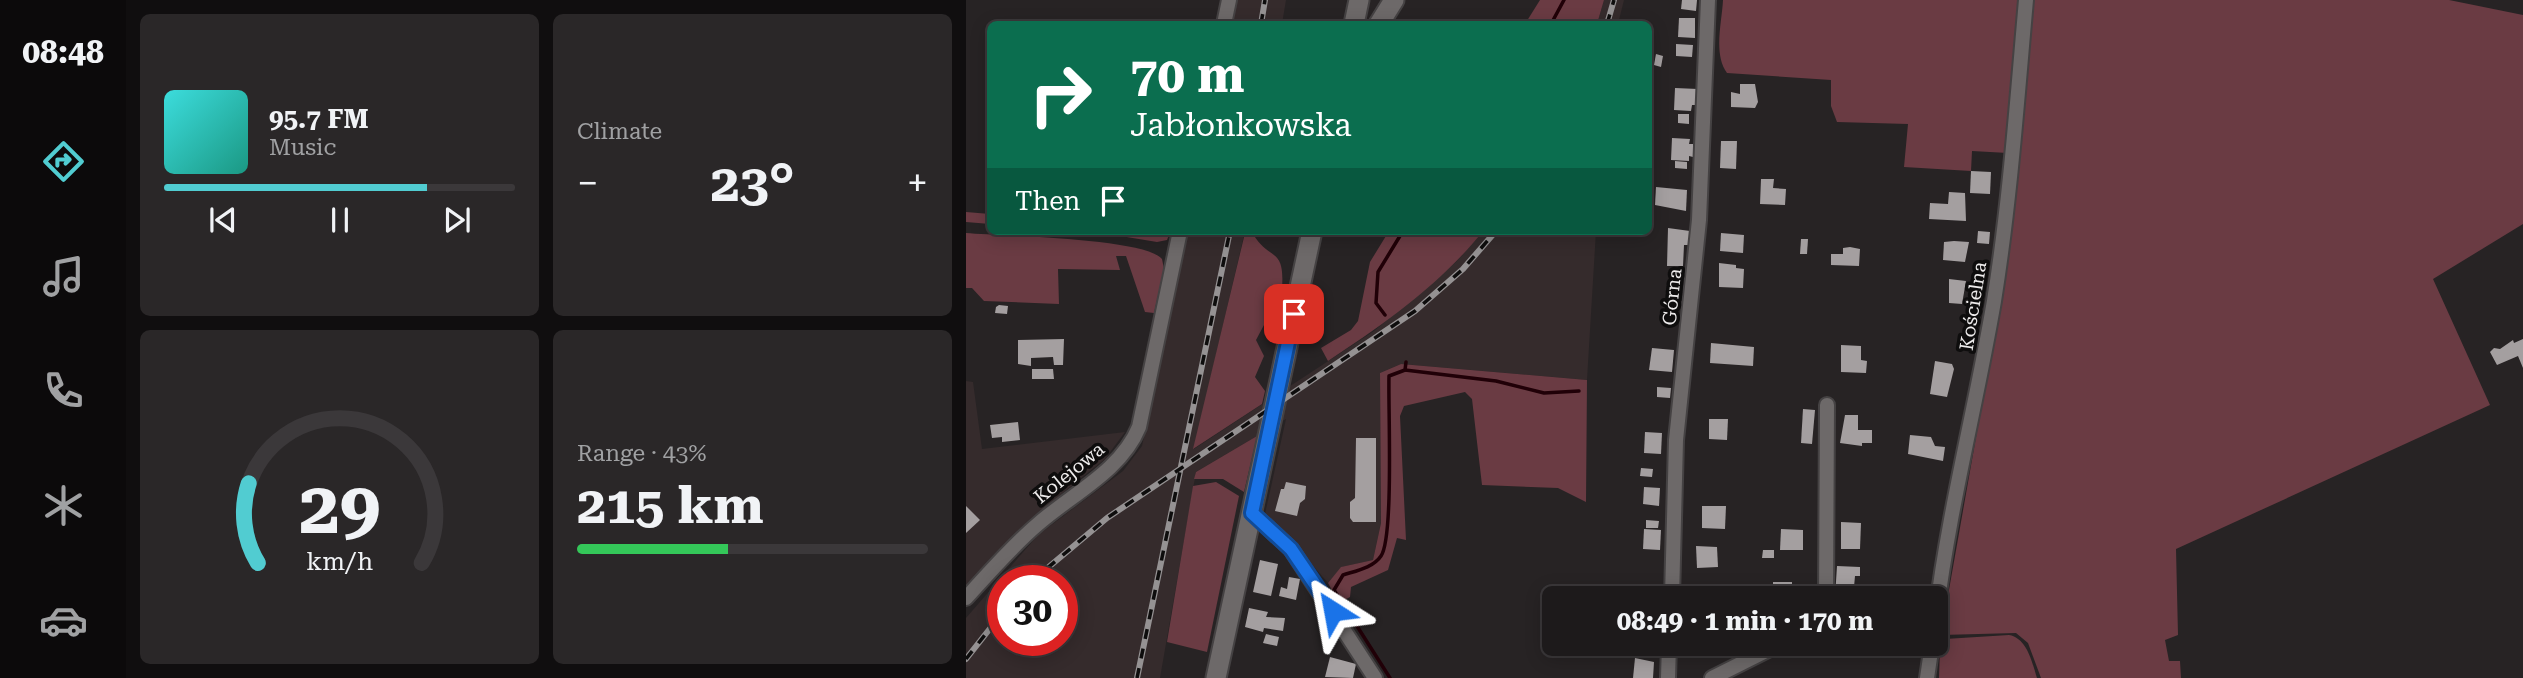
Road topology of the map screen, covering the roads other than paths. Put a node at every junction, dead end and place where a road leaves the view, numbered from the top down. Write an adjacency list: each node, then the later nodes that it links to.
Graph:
1 (1359, 0): 7 (main road)
2 (1394, 0): 8 (main road)
3 (1708, 0): 13 (street, Górna)
4 (2026, 0): 15 (street, Kościelna)
5 (1229, 2): 6 (street)
6 (1225, 21)
7 (1355, 21)
8 (1381, 21)
9 (1179, 235): 16 (street, Kolejowa)
10 (1311, 235): 12 (main road)
11 (1827, 405): 14 (street)
12 (1252, 513): 20 (main road); 21 (street)
13 (1672, 586)
14 (1826, 586)
15 (1940, 586)
16 (966, 598)
17 (1669, 656): 22 (street)
18 (1756, 656): 23 (street)
19 (1930, 656): 24 (street)
20 (1216, 678)
21 (1375, 678)
22 (1668, 678)
23 (1712, 678)
24 (1927, 678)

